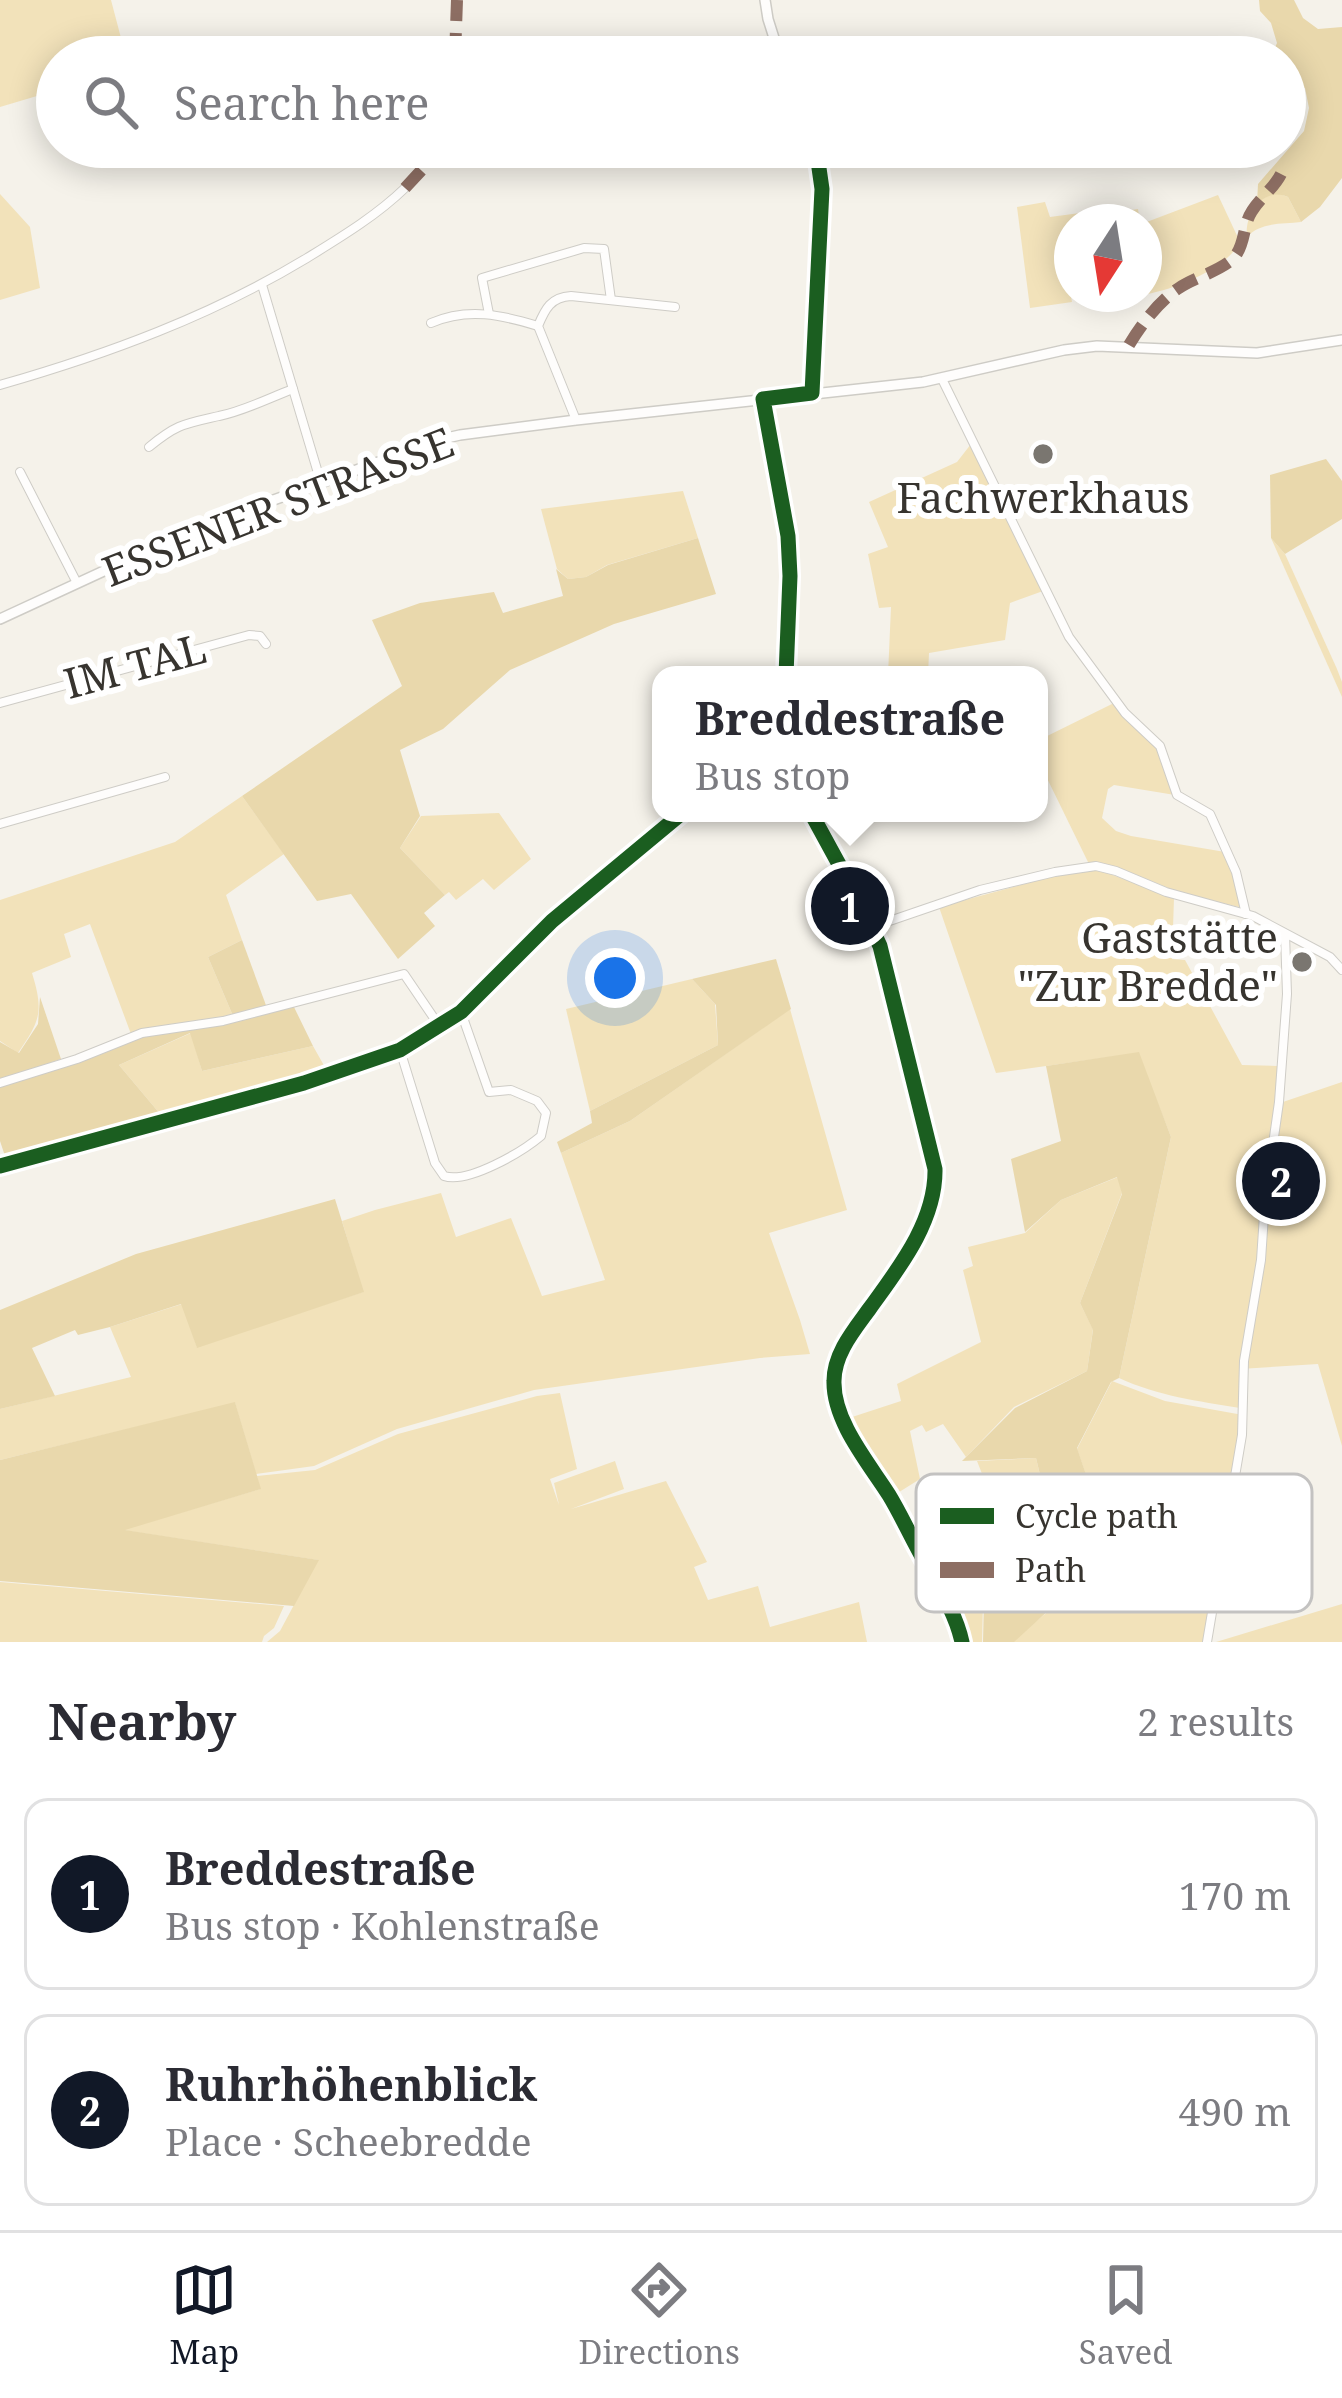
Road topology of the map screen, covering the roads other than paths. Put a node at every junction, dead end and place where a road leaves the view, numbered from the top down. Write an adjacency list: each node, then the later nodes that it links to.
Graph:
1 (765, 0): 2 (street)
2 (774, 36)
3 (820, 168): 15 (street)
4 (405, 188): 5 (street)
5 (262, 285): 13 (street); 14 (street)
6 (610, 300): 7 (street); 8 (street); 10 (street)
7 (675, 307)
8 (489, 314): 9 (street); 10 (street)
9 (431, 323)
10 (538, 326): 17 (street)
11 (1342, 340): 12 (street, ESSENER STRASSE)
12 (942, 379): 15 (street, ESSENER STRASSE); 30 (street)
13 (0, 385)
14 (293, 389): 18 (street); 20 (street)
15 (812, 393): 16 (street, ESSENER STRASSE)
16 (764, 399): 17 (street, ESSENER STRASSE); 24 (street)
17 (576, 420): 20 (street, ESSENER STRASSE)
18 (148, 447)
19 (20, 472): 21 (street)
20 (321, 483): 21 (street, ESSENER STRASSE)
21 (77, 583): 22 (street, ESSENER STRASSE)
22 (0, 620)
23 (266, 644): 25 (street, IM TAL)
24 (786, 666)
25 (0, 703)
26 (165, 777): 29 (street)
27 (671, 822): 34 (street)
28 (816, 822): 31 (street)
29 (0, 824)
30 (1246, 914): 31 (street); 32 (street)
31 (872, 927): 40 (street)
32 (1285, 934): 33 (street); 39 (street)
33 (1342, 970)
34 (461, 1012): 35 (street); 36 (street)
35 (440, 1027): 36 (street); 37 (street)
36 (400, 1050): 38 (street)
37 (0, 1083)
38 (0, 1166)
39 (1236, 1474)
40 (916, 1545)
41 (951, 1612): 43 (street)
42 (1213, 1612): 44 (street)
43 (962, 1642)
44 (1208, 1642)

